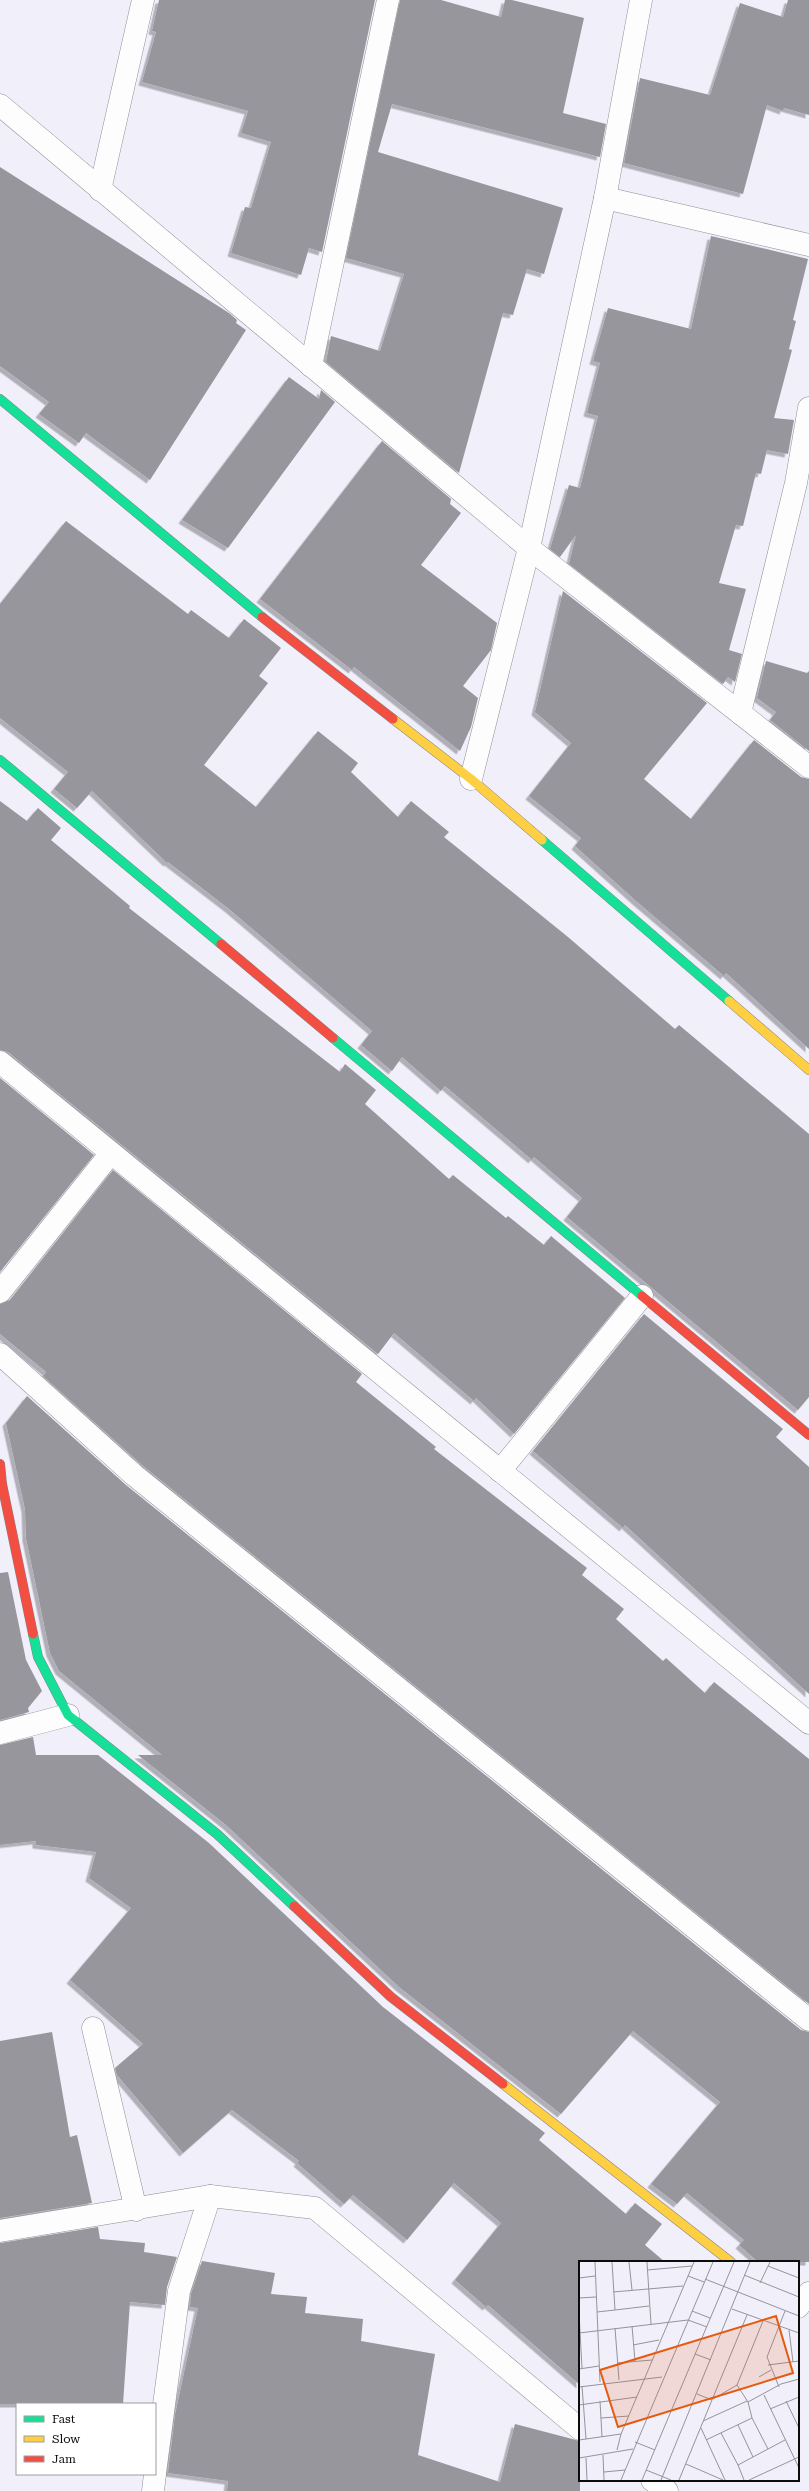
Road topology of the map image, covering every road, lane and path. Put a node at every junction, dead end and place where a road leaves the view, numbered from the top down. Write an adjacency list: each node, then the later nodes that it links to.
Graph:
1 (143, 0): 5 (street)
2 (388, 0): 8 (street)
3 (641, 0): 6 (street)
4 (0, 105): 5 (street)
5 (100, 190): 8 (street)
6 (605, 198): 7 (street); 12 (street)
7 (809, 245)
8 (311, 366): 12 (street)
9 (0, 399): 16 (street)
10 (809, 408): 11 (street)
11 (803, 484): 13 (street)
12 (529, 548): 13 (street); 16 (street)
13 (740, 713): 15 (street)
14 (0, 760): 21 (street)
15 (809, 767)
16 (471, 779): 18 (street)
17 (0, 1062): 19 (street)
18 (809, 1070)
19 (112, 1153): 20 (street); 25 (street)
20 (0, 1292)
21 (642, 1296): 23 (street); 25 (street)
22 (0, 1354): 29 (street)
23 (809, 1436)
24 (0, 1464): 26 (street)
25 (500, 1471): 27 (street)
26 (68, 1715): 28 (street); 34 (street)
27 (809, 1723)
28 (0, 1733)
29 (809, 2020)
30 (93, 2028): 32 (street)
31 (210, 2196): 32 (street); 37 (street); 38 (street)
32 (136, 2210): 33 (street)
33 (0, 2231)
34 (730, 2261)
35 (809, 2294): 36 (street)
36 (799, 2306)
37 (579, 2428)
38 (156, 2465)
39 (155, 2475): 40 (street)
40 (153, 2491)

